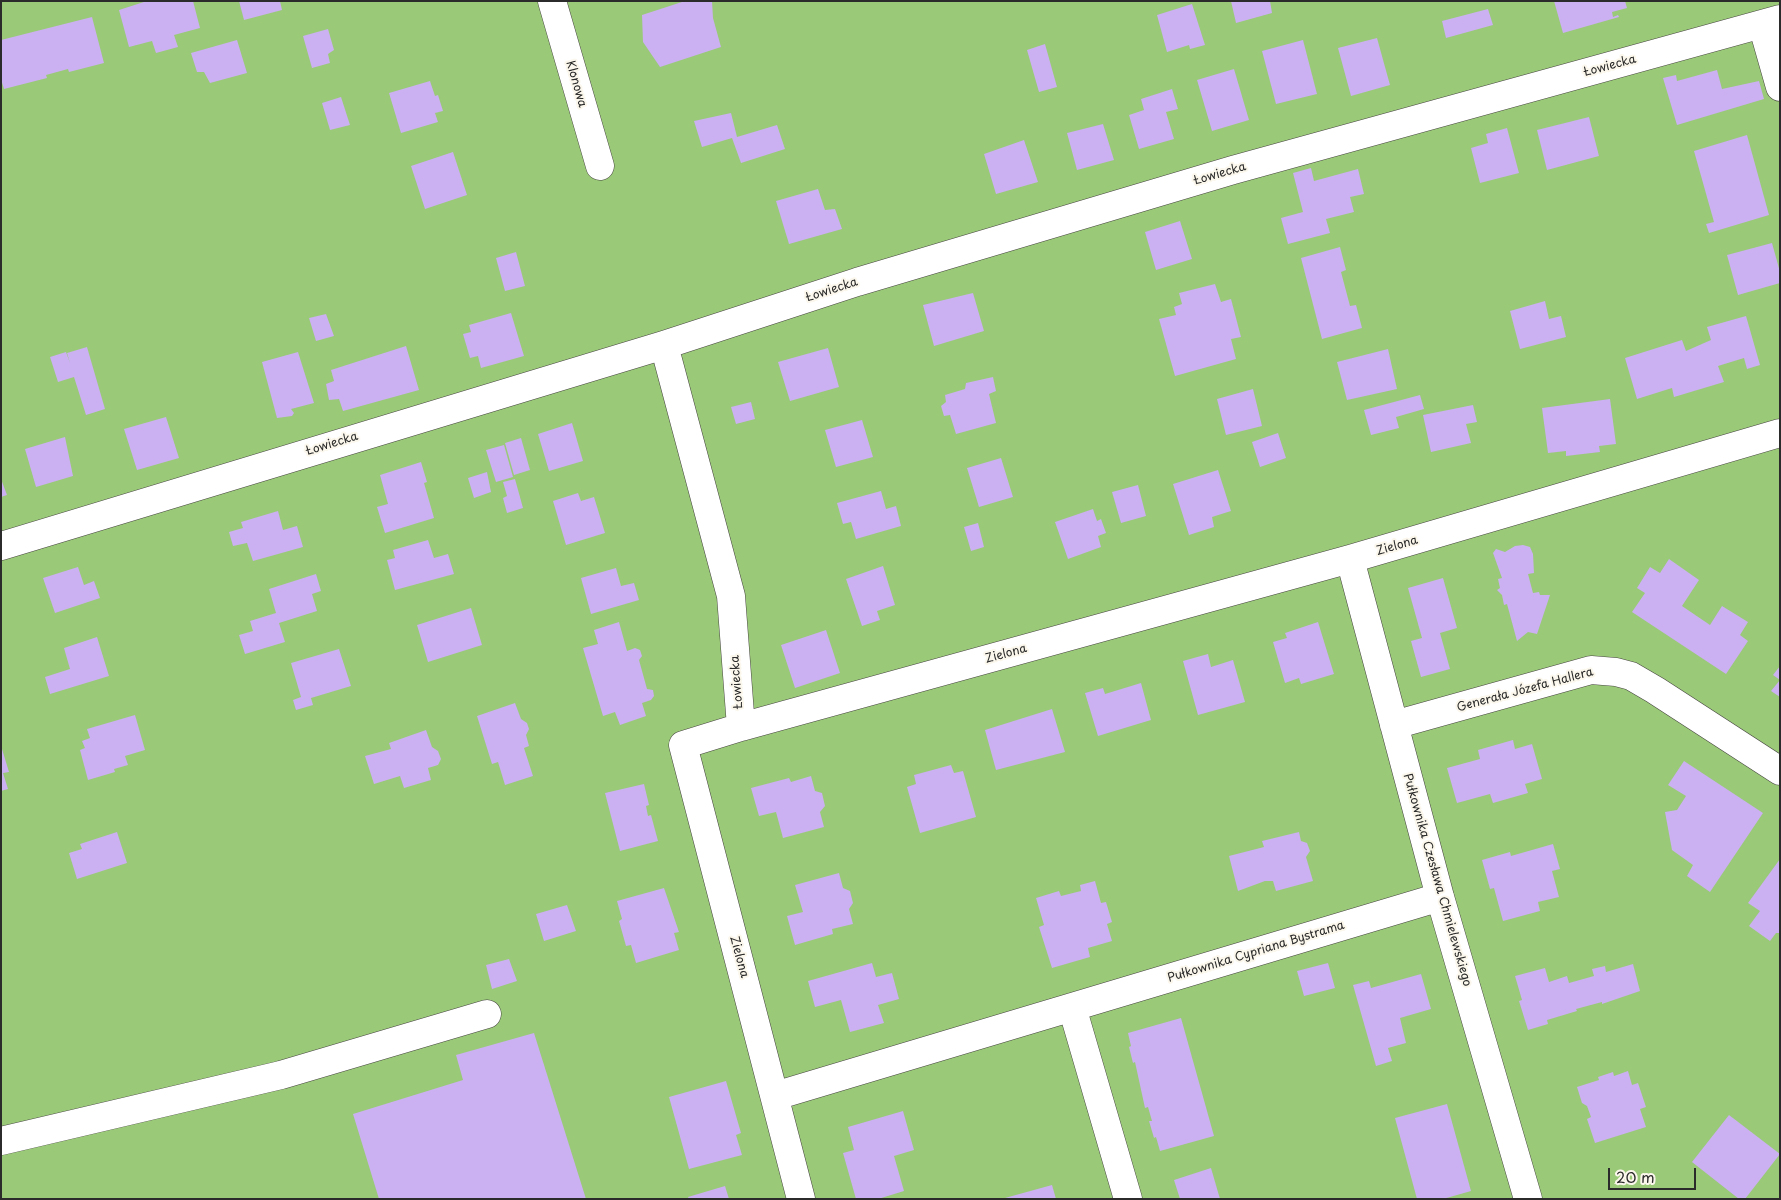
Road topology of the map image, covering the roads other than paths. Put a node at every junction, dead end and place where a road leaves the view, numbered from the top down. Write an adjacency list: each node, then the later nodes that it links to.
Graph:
1 (552, 1): 4 (street, Klonowa)
2 (1771, 21): 3 (street); 5 (street, Łowiecka)
3 (1780, 87)
4 (600, 166)
5 (664, 345): 7 (street, Łowiecka); 10 (street, Łowiecka)
6 (1780, 433): 8 (street, Zielona)
7 (1, 546)
8 (1350, 559): 9 (street, Pułkownika Czesława Chmielewskiego); 10 (street, Zielona)
9 (1394, 725): 11 (street, Generała Józefa Hallera); 12 (street, Pułkownika Czesława Chmielewskiego)
10 (741, 727): 15 (street, Zielona)
11 (1780, 772)
12 (1440, 897): 13 (street, Pułkownika Cypriana Bystrama); 19 (street, Pułkownika Czesława Chmielewskiego)
13 (1072, 1007): 15 (street, Pułkownika Cypriana Bystrama); 18 (street)
14 (487, 1014): 16 (street)
15 (775, 1096): 17 (street, Zielona)
16 (1, 1141)
17 (801, 1199)
18 (1128, 1199)
19 (1528, 1199)

